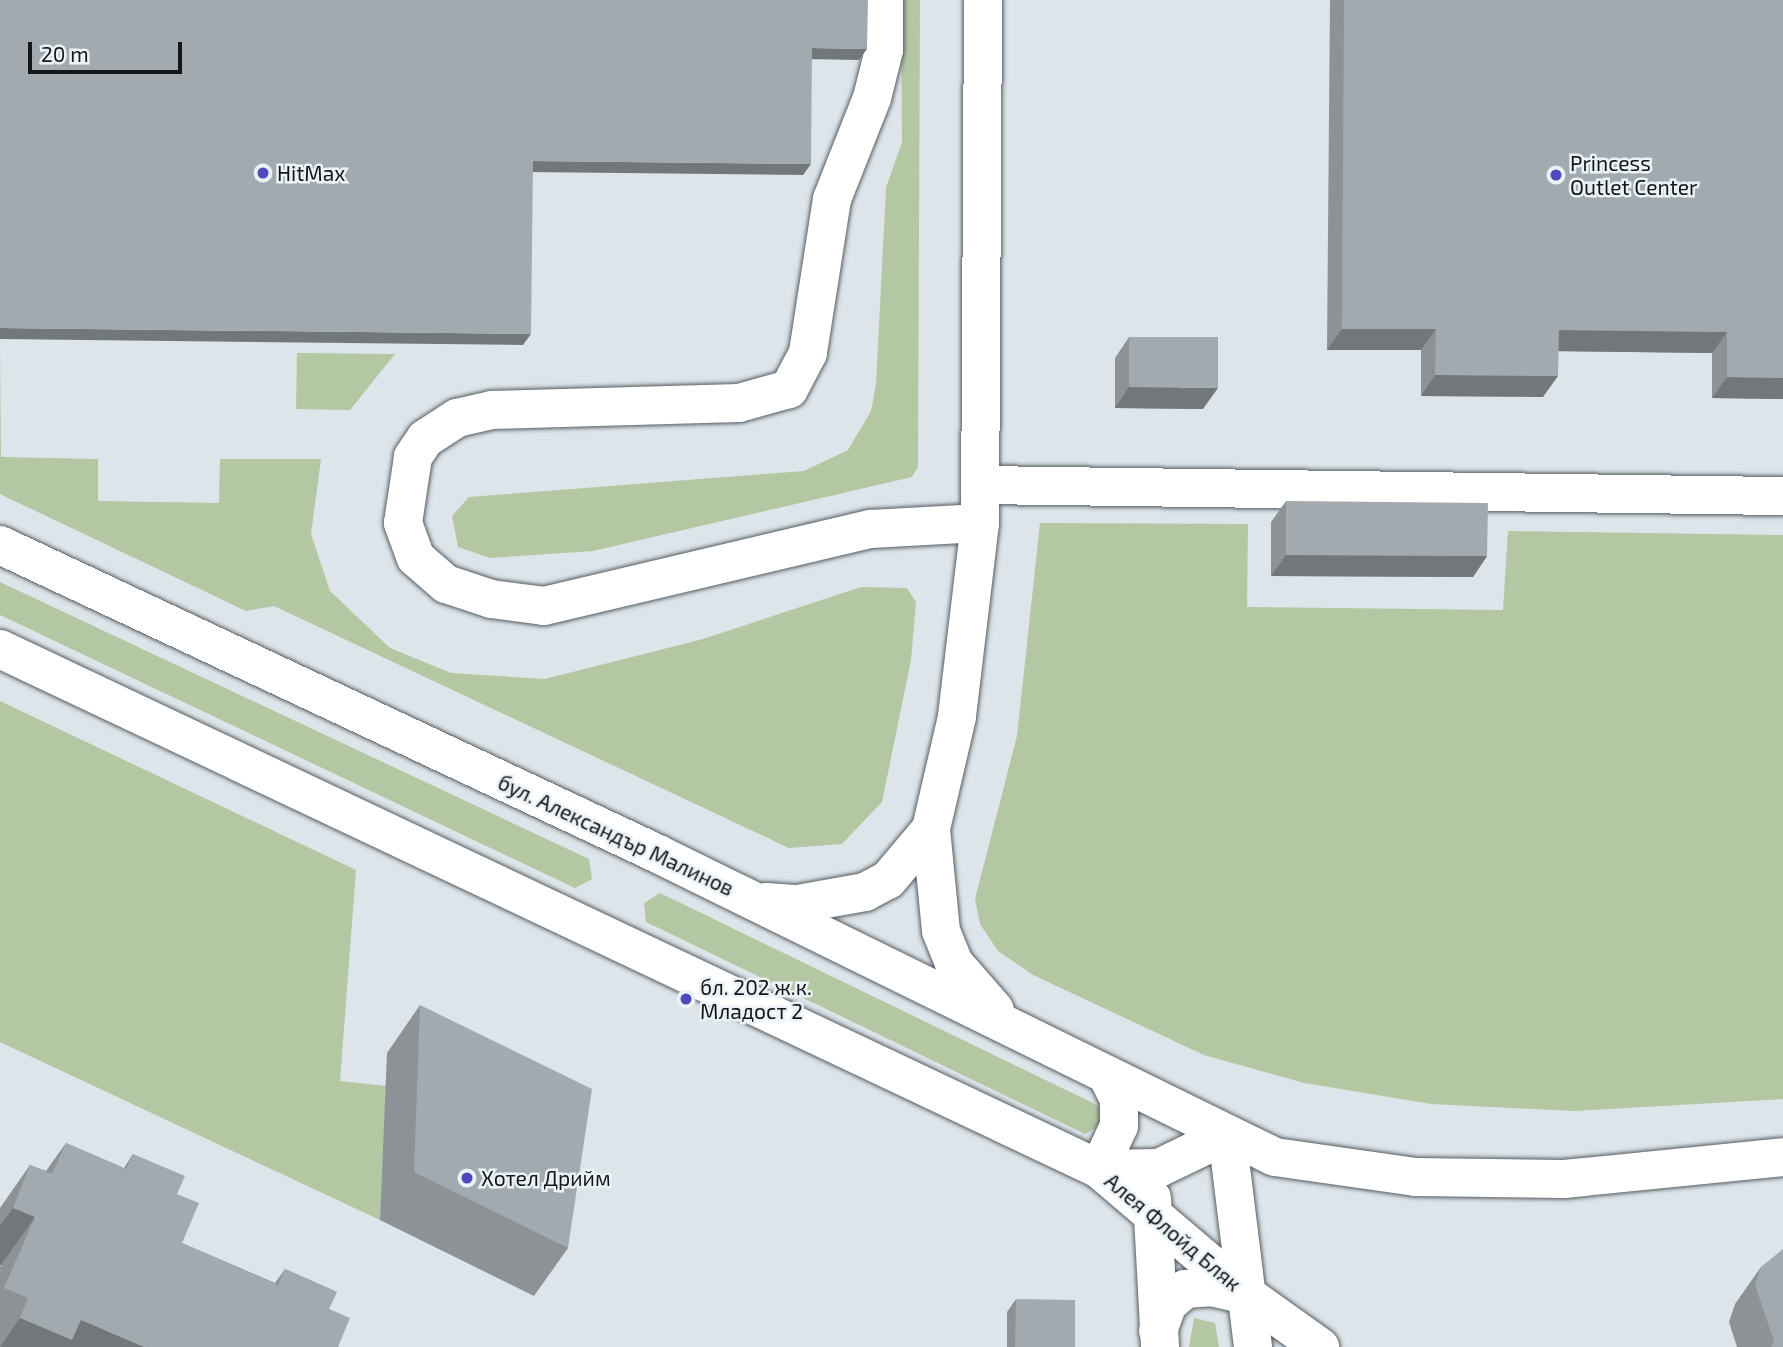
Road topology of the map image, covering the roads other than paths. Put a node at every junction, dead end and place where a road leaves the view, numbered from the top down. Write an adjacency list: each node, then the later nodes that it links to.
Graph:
1 (884, 0): 5 (street)
2 (983, 0): 3 (street)
3 (981, 485): 4 (street); 5 (street)
4 (1783, 496)
5 (980, 523): 8 (street)
6 (0, 545): 9 (street, бул. Александър Малинов)
7 (0, 649): 16 (street)
8 (931, 830): 9 (street); 10 (street)
9 (754, 901): 10 (street, бул. Александър Малинов)
10 (1019, 1031): 11 (street, бул. Александър Малинов)
11 (1107, 1075): 12 (street, бул. Александър Малинов); 16 (street)
12 (1184, 1115): 13 (street, бул. Александър Малинов); 15 (street)
13 (1227, 1135): 14 (street, бул. Александър Малинов); 15 (street); 18 (street)
14 (1783, 1157)
15 (1159, 1168): 16 (street); 17 (street)
16 (1099, 1169): 17 (street, Алея Флойд Бляк)
17 (1148, 1212): 18 (street, Алея Флойд Бляк); 19 (street)
18 (1247, 1295): 19 (street, Алея Флойд Бляк); 20 (street); 21 (street, Алея Флойд Бляк)
19 (1159, 1339)
20 (1253, 1347)
21 (1320, 1347)

